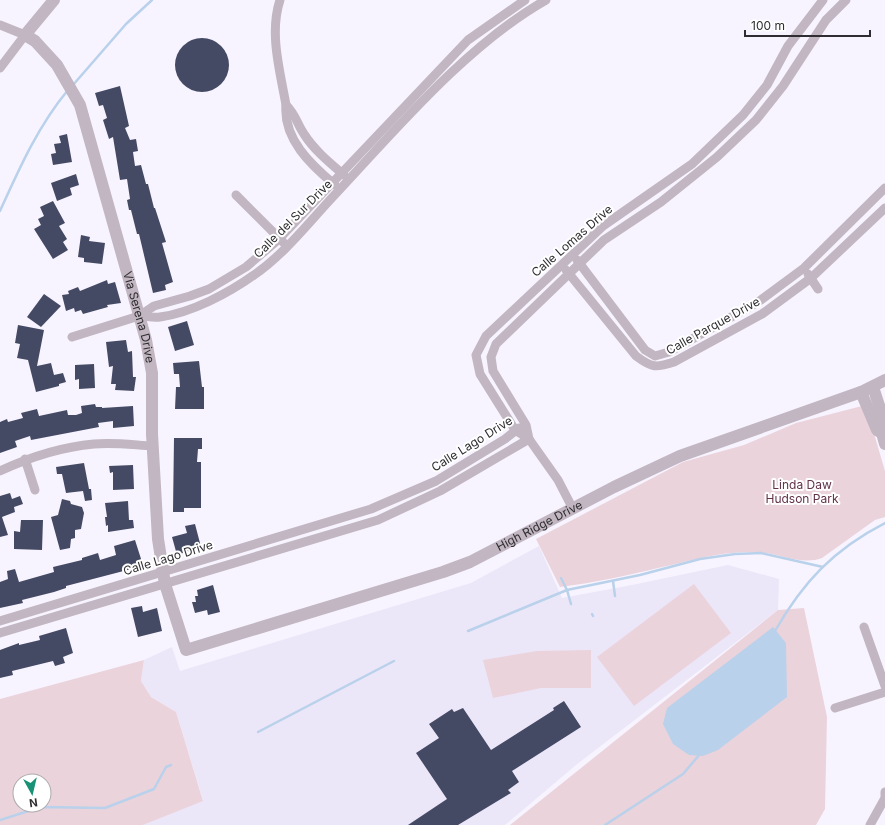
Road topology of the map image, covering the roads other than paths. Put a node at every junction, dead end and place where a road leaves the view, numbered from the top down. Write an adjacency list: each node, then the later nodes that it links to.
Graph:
1 (54, 0): 9 (street)
2 (280, 0): 15 (street)
3 (524, 0): 7 (street, Calle del Sur Drive); 13 (street, Calle del Sur Drive)
4 (546, 0): 7 (street, Calle del Sur Drive)
5 (823, 0): 10 (street, Calle Lomas Drive)
6 (846, 0): 11 (street, Calle Lomas Drive)
7 (529, 10): 14 (street, Calle del Sur Drive)
8 (0, 25): 9 (street, Via Serena Drive)
9 (25, 35): 12 (street); 37 (street, Via Serena Drive)
10 (791, 43): 11 (street); 18 (street, Calle Lomas Drive)
11 (805, 52): 20 (street, Calle Lomas Drive)
12 (0, 68)
13 (427, 81): 14 (street); 19 (street, Calle del Sur Drive)
14 (435, 89): 21 (street, Calle del Sur Drive)
15 (286, 105): 16 (street); 17 (street)
16 (301, 128): 17 (street); 19 (street)
17 (290, 133): 22 (street)
18 (692, 164): 20 (street); 29 (street, Calle Lomas Drive)
19 (341, 172): 21 (street); 22 (street, Calle del Sur Drive)
20 (697, 173): 30 (street, Calle Lomas Drive)
21 (350, 179): 24 (street, Calle del Sur Drive)
22 (331, 182): 24 (street); 27 (street, Calle del Sur Drive)
23 (885, 188): 32 (street, Calle Parque Drive)
24 (340, 190): 28 (street, Calle del Sur Drive)
25 (236, 195): 27 (street)
26 (885, 208): 34 (street, Calle Parque Drive)
27 (279, 238): 28 (street); 37 (street, Calle del Sur Drive)
28 (287, 246): 37 (street, Calle del Sur Drive)
29 (573, 254): 30 (street, Calle Parque Drive); 31 (street, Calle Lomas Drive)
30 (580, 264): 33 (street, Calle Lomas Drive); 41 (street, Calle Parque Drive)
31 (562, 265): 33 (street, Calle Parque Drive); 36 (street, Calle Lomas Drive)
32 (804, 268): 34 (street); 41 (street, Calle Parque Drive)
33 (569, 274): 38 (street, Calle Lomas Drive); 43 (street, Calle Parque Drive)
34 (811, 278): 35 (street); 43 (street, Calle Parque Drive)
35 (818, 289)
36 (510, 313): 38 (street); 40 (street, Calle Lomas Drive)
37 (139, 316): 39 (street, Calle del Sur Drive); 51 (street, Via Serena Drive)
38 (519, 322): 42 (street, Calle Lomas Drive)
39 (72, 338)
40 (476, 355): 42 (street); 48 (street)
41 (655, 356): 43 (street)
42 (491, 357): 47 (street)
43 (655, 366)
44 (885, 380): 45 (street, High Ridge Drive)
45 (873, 386): 46 (street, High Ridge Drive); 49 (street)
46 (861, 392): 49 (street); 57 (street, High Ridge Drive)
47 (526, 425): 48 (street, Calle Lago Drive); 50 (street)
48 (515, 430): 50 (street); 55 (street, Calle Lago Drive)
49 (884, 433)
50 (529, 439): 56 (street, Calle Lago Drive); 57 (street)
51 (153, 446): 52 (street); 60 (street, Via Serena Drive)
52 (25, 459): 53 (street); 54 (street)
53 (0, 471)
54 (35, 490)
55 (409, 492): 56 (street); 58 (street, Calle Lago Drive)
56 (414, 503): 59 (street, Calle Lago Drive)
57 (573, 509): 66 (street, High Ridge Drive)
58 (284, 536): 59 (street); 60 (street, Calle Lago Drive)
59 (287, 547): 60 (street, Calle Lago Drive)
60 (164, 578): 61 (street, Calle Lago Drive); 62 (street, Calle Lago Drive); 66 (street, Via Serena Drive)
61 (60, 603): 62 (street); 63 (street, Calle Lago Drive)
62 (62, 614): 65 (street, Calle Lago Drive)
63 (0, 621)
64 (864, 627): 67 (street)
65 (0, 633)
66 (186, 650)
67 (885, 686)
68 (885, 692): 69 (street)
69 (835, 708)
70 (885, 792): 71 (street)
71 (885, 798): 72 (street)
72 (870, 825)

